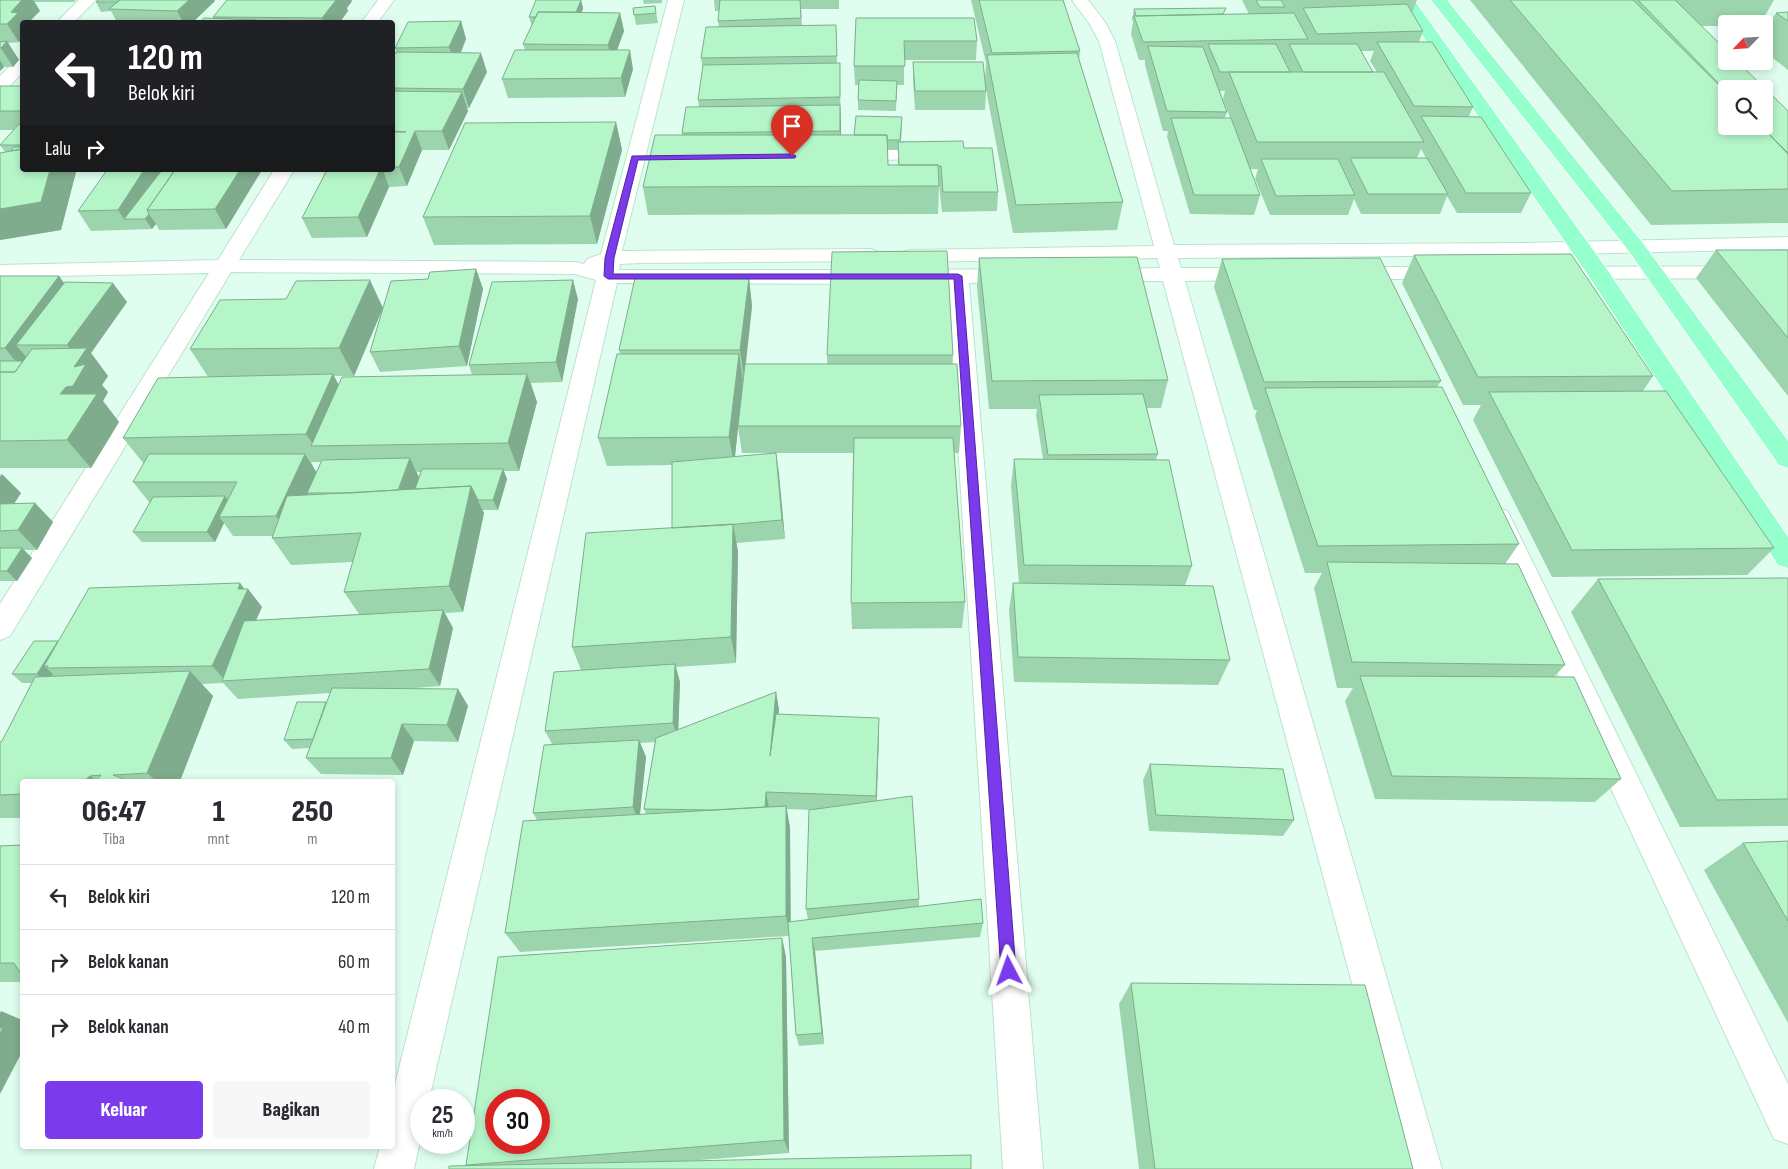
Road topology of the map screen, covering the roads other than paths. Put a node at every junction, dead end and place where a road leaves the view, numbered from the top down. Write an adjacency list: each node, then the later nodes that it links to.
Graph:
1 (88, 0): 7 (street)
2 (386, 0): 8 (street)
3 (676, 0): 21 (street)
4 (1080, 0): 19 (street)
5 (1406, 0): 10 (main road)
6 (1439, 0): 9 (main road)
7 (67, 20)
8 (371, 20)
9 (1486, 59): 10 (main road); 17 (main road)
10 (1450, 61): 18 (main road)
11 (20, 66): 12 (street)
12 (0, 86)
13 (958, 154): 14 (street)
14 (831, 156)
15 (283, 172): 20 (street)
16 (1788, 243): 17 (street)
17 (1636, 246): 18 (street); 30 (main road)
18 (1578, 247): 19 (street); 28 (main road)
19 (1171, 264): 21 (street); 29 (street); 31 (street); 42 (street)
20 (226, 266): 21 (street); 22 (street); 38 (street)
21 (609, 267): 32 (street); 40 (street)
22 (0, 271)
23 (1788, 272): 30 (street)
24 (1332, 273): 25 (street)
25 (1381, 273): 26 (street); 34 (street)
26 (1460, 273)
27 (1529, 273): 28 (street)
28 (1598, 273): 30 (street); 37 (main road)
29 (1272, 274)
30 (1656, 274): 35 (main road)
31 (1086, 275)
32 (958, 276): 33 (street); 41 (street)
33 (1037, 276)
34 (1394, 300)
35 (1788, 459)
36 (1488, 497): 39 (street)
37 (1788, 558)
38 (0, 628)
39 (1788, 1126)
40 (394, 1169)
41 (1023, 1169)
42 (1422, 1169)

